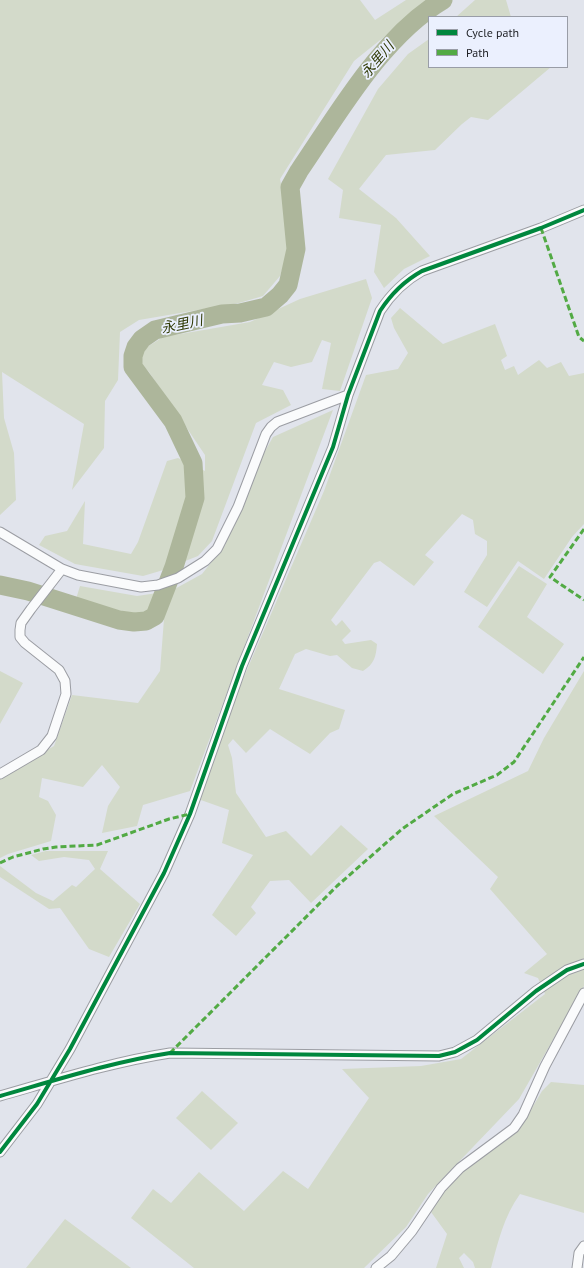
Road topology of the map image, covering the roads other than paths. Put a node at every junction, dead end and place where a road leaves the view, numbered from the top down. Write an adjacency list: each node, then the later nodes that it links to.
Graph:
1 (584, 210): 2 (street)
2 (348, 395): 4 (street); 8 (street)
3 (0, 532): 4 (street)
4 (62, 569): 5 (street)
5 (0, 774)
6 (584, 964): 8 (street)
7 (584, 993): 12 (street)
8 (51, 1081): 9 (street); 10 (street)
9 (0, 1096)
10 (0, 1152)
11 (584, 1246): 13 (street)
12 (376, 1268)
13 (577, 1268)

